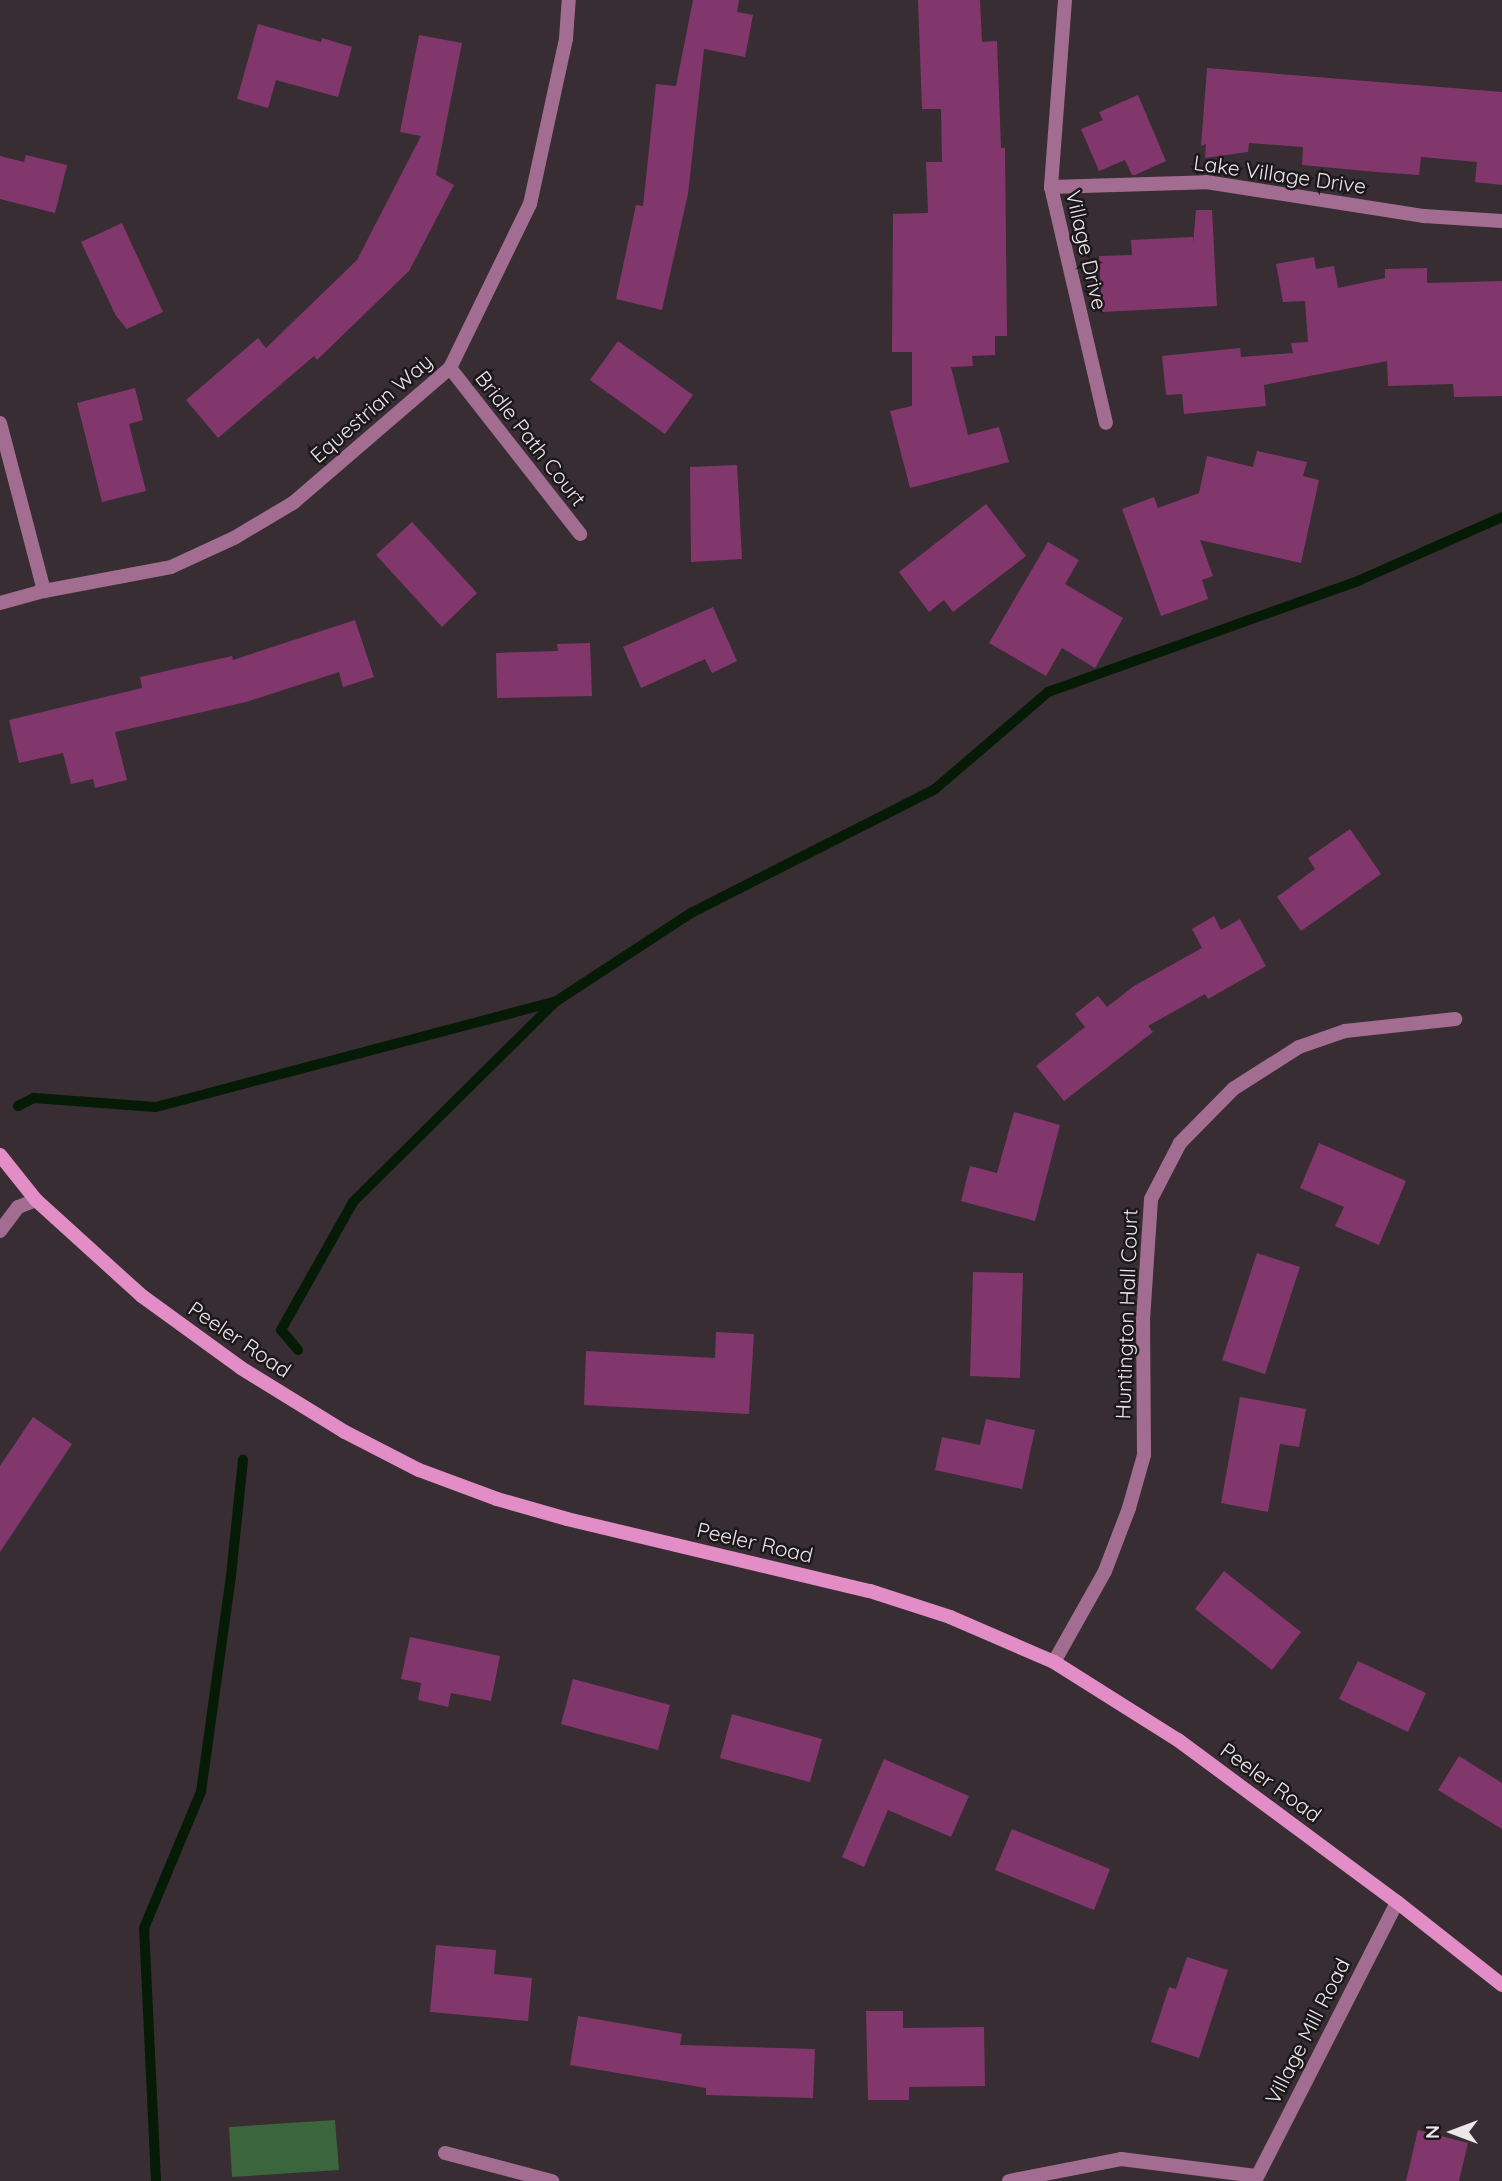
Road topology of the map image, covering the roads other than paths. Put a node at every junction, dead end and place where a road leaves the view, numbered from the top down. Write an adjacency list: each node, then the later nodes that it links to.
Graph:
1 (569, 0): 5 (street, Equestrian Way)
2 (1065, 0): 3 (street, Village Drive)
3 (1051, 187): 4 (street, Lake Village Drive); 7 (street, Village Drive)
4 (1502, 221)
5 (450, 368): 8 (street, Bridle Path Court); 9 (street, Equestrian Way)
6 (0, 423): 9 (street)
7 (1106, 423)
8 (580, 534)
9 (44, 591): 10 (street, Equestrian Way)
10 (0, 603)
11 (1455, 1019): 15 (street, Huntington Hall Court)
12 (0, 1155): 13 (street, Peeler Road)
13 (36, 1200): 14 (street); 15 (street, Peeler Road)
14 (0, 1231)
15 (1054, 1662): 16 (street, Peeler Road)
16 (1398, 1902): 17 (street, Peeler Road); 19 (street, Village Mill Road)
17 (1502, 1985)
18 (445, 2153): 20 (street)
19 (1256, 2179): 21 (street)
20 (552, 2181)
21 (1010, 2181)

